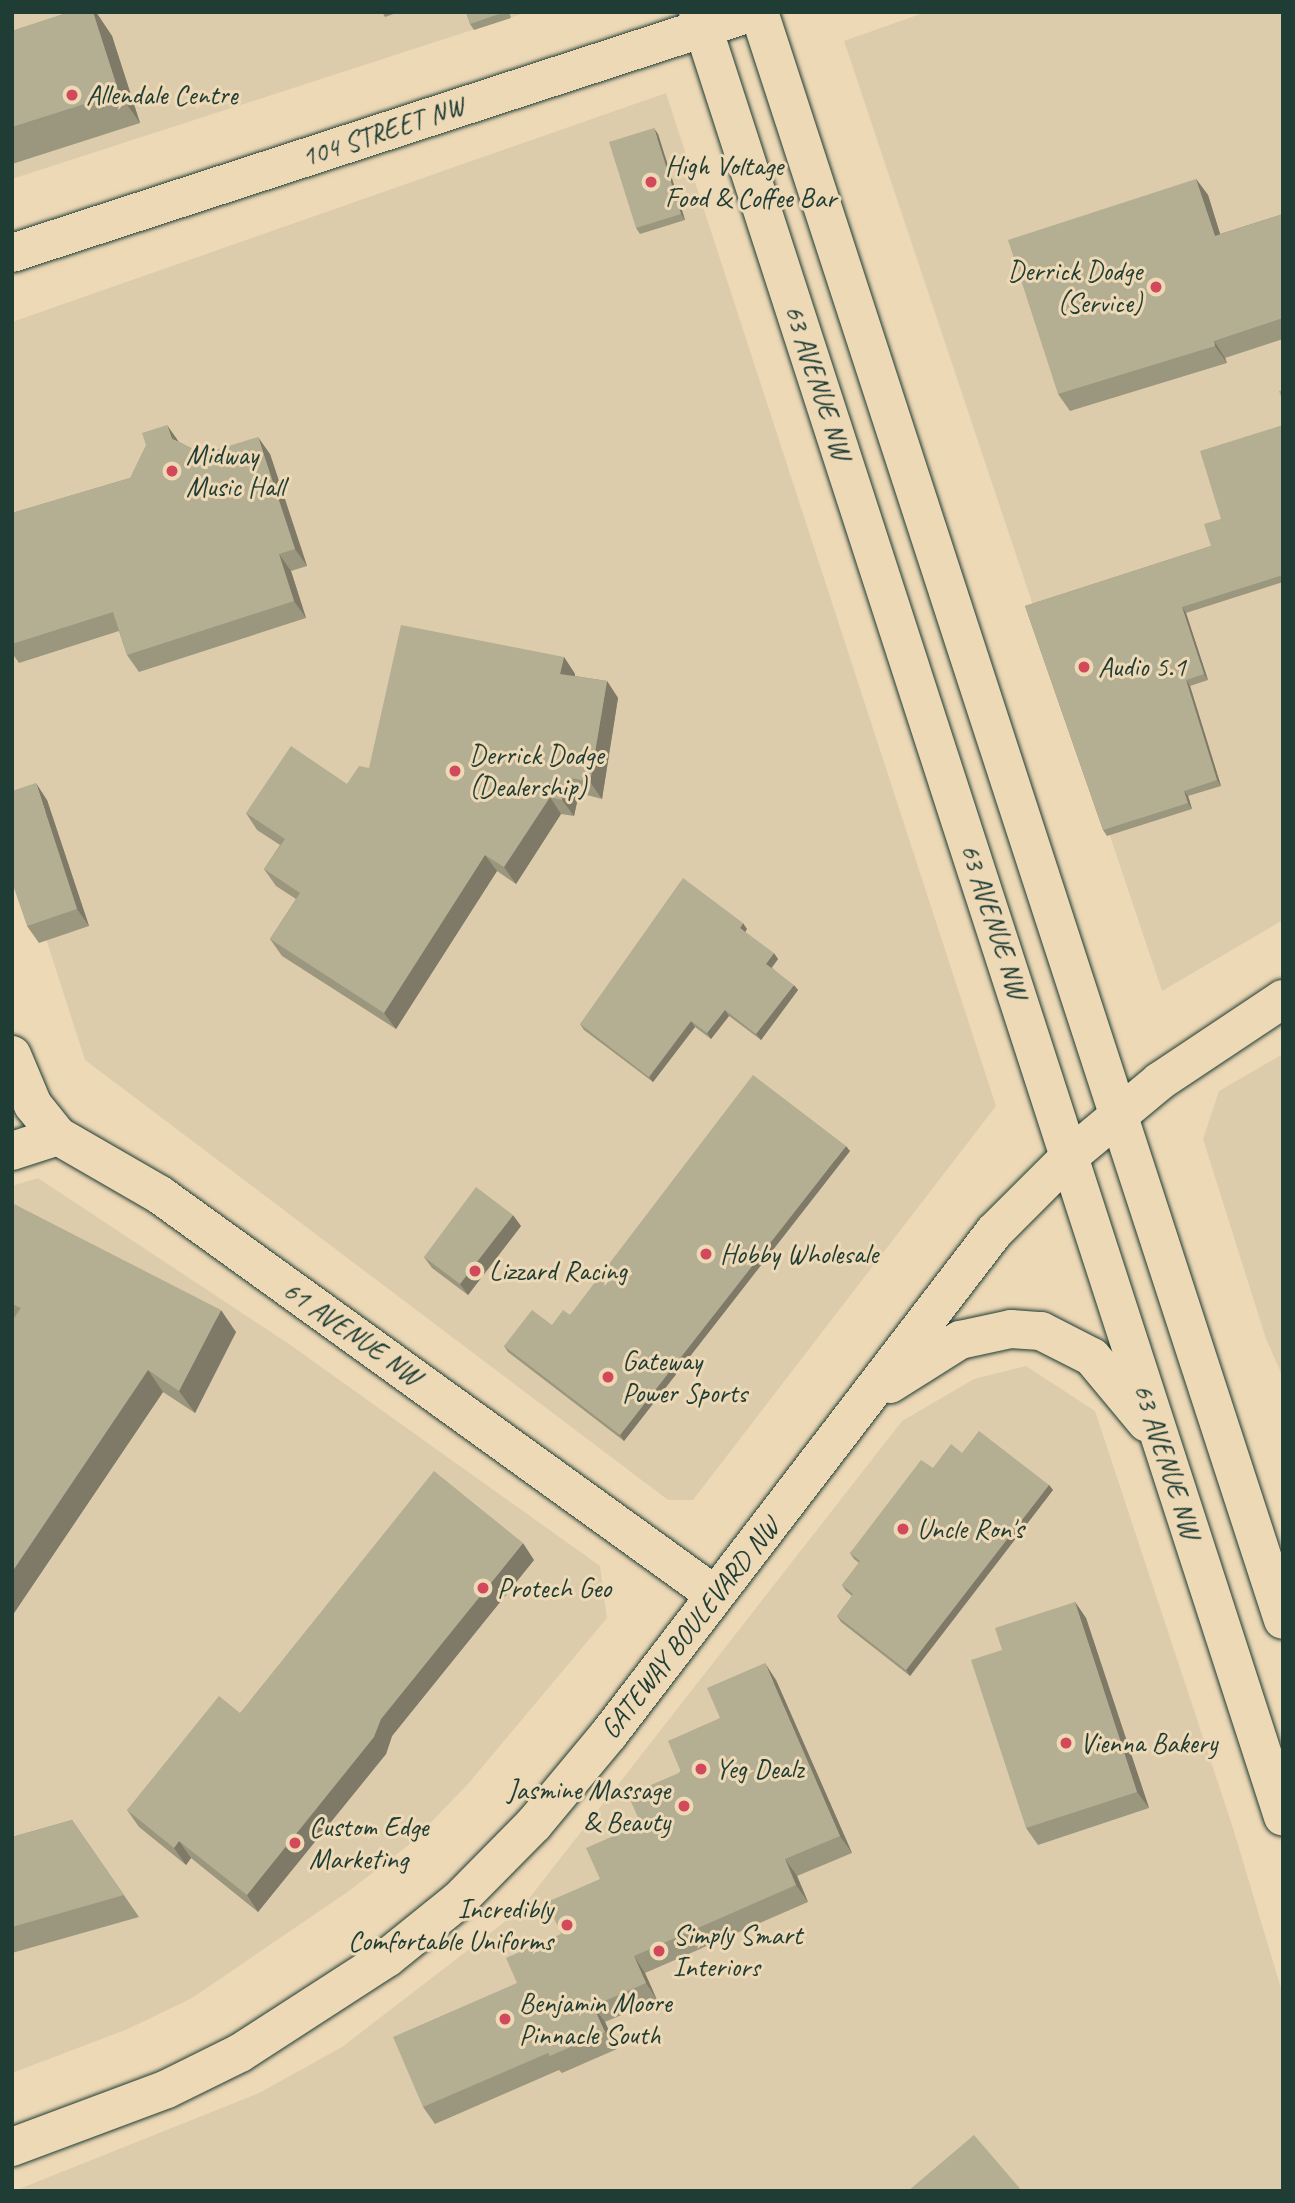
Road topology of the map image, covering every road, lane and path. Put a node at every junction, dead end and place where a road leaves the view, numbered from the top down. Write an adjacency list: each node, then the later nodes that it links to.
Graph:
1 (753, 12): 3 (main road, 104 STREET NW)
2 (759, 12): 7 (main road, 63 AVENUE NW)
3 (701, 19): 4 (main road, 104 STREET NW); 10 (main road, 63 AVENUE NW)
4 (12, 253)
5 (1283, 999): 7 (main road, GATEWAY BOULEVARD NW)
6 (12, 1055): 8 (main road, 61 AVENUE NW)
7 (1118, 1116): 10 (main road, GATEWAY BOULEVARD NW); 14 (main road, 63 AVENUE NW)
8 (58, 1136): 9 (main road); 13 (main road, 61 AVENUE NW)
9 (12, 1151)
10 (1070, 1156): 11 (main road, GATEWAY BOULEVARD NW); 12 (main road, 63 AVENUE NW)
11 (867, 1398): 12 (main road); 13 (main road, GATEWAY BOULEVARD NW)
12 (1160, 1437): 15 (main road, 63 AVENUE NW)
13 (715, 1595): 16 (main road, GATEWAY BOULEVARD NW)
14 (1283, 1620)
15 (1283, 1817)
16 (12, 2147)

